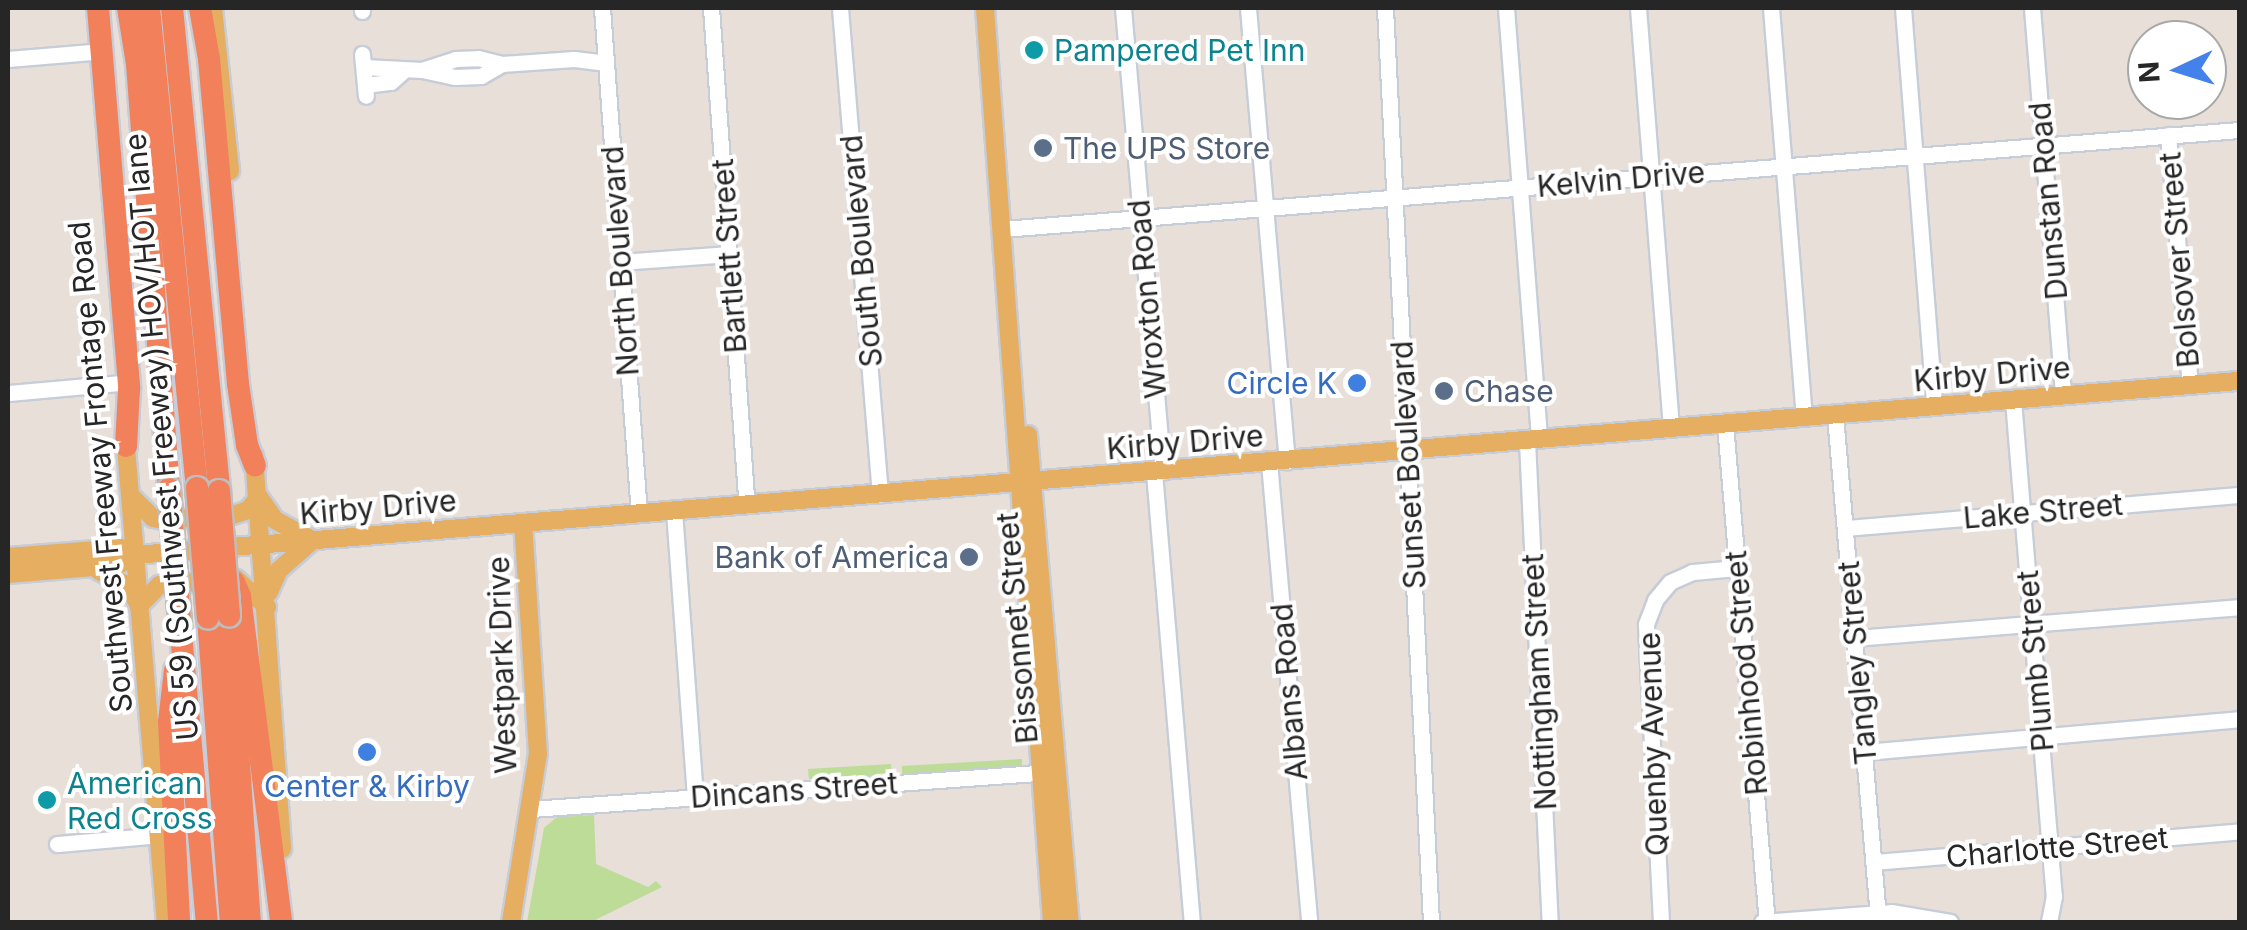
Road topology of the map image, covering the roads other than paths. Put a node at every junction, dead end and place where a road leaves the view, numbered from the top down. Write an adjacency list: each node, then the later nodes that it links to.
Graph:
1 (88, 8): 20 (main road, Southwest Freeway Frontage Road)
2 (100, 8): 38 (highway); 51 (highway)
3 (128, 8): 38 (highway)
4 (149, 8): 57 (highway, US 59 (Southwest Freeway) HOV/HOT lane)
5 (172, 8): 37 (highway)
6 (199, 8): 37 (highway); 54 (highway)
7 (214, 8): 54 (main road)
8 (602, 8): 21 (street, North Boulevard)
9 (711, 8): 35 (street, Bartlett Street)
10 (840, 8): 58 (street, South Boulevard)
11 (985, 8): 34 (main road, Bissonnet Street)
12 (1123, 8): 33 (street, Wroxton Road)
13 (1248, 8): 32 (street, Albans Road)
14 (1385, 8): 31 (street, Sunset Boulevard)
15 (1506, 8): 30 (street, Nottingham Street)
16 (1638, 8): 29 (street)
17 (1772, 8): 28 (street)
18 (1903, 8): 27 (street)
19 (2032, 8): 26 (street, Dunstan Road)
20 (92, 52): 22 (street); 40 (main road, Southwest Freeway Frontage Road)
21 (605, 57): 23 (street); 36 (street, North Boulevard)
22 (8, 59)
23 (402, 72): 23 (street)
24 (2240, 130): 25 (street, Kelvin Drive)
25 (2168, 135): 26 (street, Kelvin Drive); 41 (street, Bolsover Street)
26 (2044, 145): 27 (street, Kelvin Drive); 43 (street, Dunstan Road)
27 (1914, 156): 28 (street, Kelvin Drive); 45 (street)
28 (1784, 166): 29 (street, Kelvin Drive); 47 (street)
29 (1652, 176): 30 (street, Kelvin Drive); 49 (street)
30 (1520, 187): 31 (street, Kelvin Drive); 50 (street, Nottingham Street)
31 (1394, 197): 32 (street, Kelvin Drive); 52 (street, Sunset Boulevard)
32 (1266, 208): 33 (street, Kelvin Drive); 53 (street, Albans Road)
33 (1140, 218): 34 (street, Kelvin Drive); 55 (street, Wroxton Road)
34 (1004, 228): 56 (main road, Bissonnet Street)
35 (730, 254): 36 (street); 62 (street, Bartlett Street)
36 (621, 262): 65 (street, North Boulevard)
37 (207, 368): 57 (highway)
38 (160, 370): 79 (highway, bridge)
39 (2240, 381): 41 (main road, Kirby Drive)
40 (120, 383): 42 (street); 51 (main road, Southwest Freeway Frontage Road)
41 (2190, 385): 43 (main road, Kirby Drive)
42 (8, 393)
43 (2063, 396): 44 (main road, Kirby Drive)
44 (2013, 400): 45 (main road, Kirby Drive); 64 (street, Plumb Street)
45 (1934, 406): 46 (main road, Kirby Drive)
46 (1835, 415): 47 (main road, Kirby Drive); 67 (street, Tangley Street)
47 (1804, 417): 48 (main road, Kirby Drive)
48 (1725, 424): 49 (main road, Kirby Drive); 73 (street, Robinhood Street)
49 (1671, 428): 50 (main road, Kirby Drive)
50 (1533, 440): 52 (main road, Kirby Drive); 107 (street, Nottingham Street)
51 (126, 446): 60 (main road, Southwest Freeway Frontage Road)
52 (1408, 450): 53 (main road, Kirby Drive); 106 (street, Sunset Boulevard)
53 (1278, 462): 55 (main road, Kirby Drive); 105 (street, Albans Road)
54 (255, 466): 61 (main road)
55 (1158, 471): 56 (main road, Kirby Drive); 104 (street, Wroxton Road)
56 (1025, 482): 58 (main road, Kirby Drive); 85 (main road, Bissonnet Street)
57 (208, 486): 78 (highway, US 59 (Southwest Freeway) HOV/HOT lane, bridge); 78 (highway, bridge)
58 (880, 494): 62 (main road, Kirby Drive)
59 (2240, 495): 64 (street, Lake Street)
60 (130, 496): 61 (main road); 70 (main road, Southwest Freeway Frontage Road)
61 (259, 497): 68 (main road); 69 (main road)
62 (747, 505): 63 (main road, Kirby Drive)
63 (674, 511): 65 (main road, Kirby Drive); 86 (street)
64 (2022, 513): 67 (street, Lake Street); 80 (street, Plumb Street)
65 (639, 514): 66 (main road, Kirby Drive)
66 (523, 524): 68 (main road, Kirby Drive); 87 (main road, Westpark Drive)
67 (1846, 528): 81 (street, Tangley Street)
68 (313, 540): 69 (main road, Kirby Drive); 75 (main road)
69 (264, 544): 70 (main road, Kirby Drive); 75 (main road)
70 (135, 555): 71 (main road, Kirby Drive); 72 (main road, Kirby Drive); 76 (main road, Southwest Freeway Frontage Road)
71 (8, 557)
72 (82, 568): 74 (main road, Kirby Drive); 76 (main road)
73 (1737, 568): 108 (street, Quenby Avenue); 109 (street, Robinhood Street)
74 (8, 574)
75 (267, 602): 76 (main road); 100 (main road)
76 (139, 606): 89 (main road, Southwest Freeway Frontage Road)
77 (2240, 607): 80 (street)
78 (226, 616): 98 (highway, US 59 (Southwest Freeway) HOV/HOT lane); 99 (highway); 100 (highway)
79 (180, 622): 96 (highway); 97 (highway)
80 (2032, 624): 81 (street); 83 (street, Plumb Street)
81 (1855, 638): 84 (street, Tangley Street)
82 (2240, 719): 83 (street)
83 (2040, 736): 84 (street); 91 (street, Plumb Street)
84 (1864, 752): 92 (street, Tangley Street)
85 (1048, 772): 86 (street, Dincans Street); 102 (main road, Bissonnet Street); 103 (main road, Bissonnet Street)
86 (695, 797): 87 (street, Dincans Street)
87 (531, 808): 101 (main road, Westpark Drive)
88 (2240, 831): 91 (street, Charlotte Street)
89 (158, 835): 90 (street); 95 (main road, Southwest Freeway Frontage Road)
90 (57, 844)
91 (2050, 848): 92 (street, Charlotte Street); 112 (street, Plumb Street)
92 (1874, 862): 93 (street, Tangley Street)
93 (1878, 912): 94 (street); 110 (street)
94 (1906, 918): 111 (street)
95 (166, 922)
96 (179, 922)
97 (208, 922)
98 (231, 922)
99 (250, 922)
100 (283, 922)
101 (511, 922)
102 (1052, 922)
103 (1070, 922)
104 (1192, 922)
105 (1309, 922)
106 (1430, 922)
107 (1550, 922)
108 (1661, 922)
109 (1764, 922): 110 (street)
110 (1788, 922)
111 (1950, 922)
112 (2049, 922)

